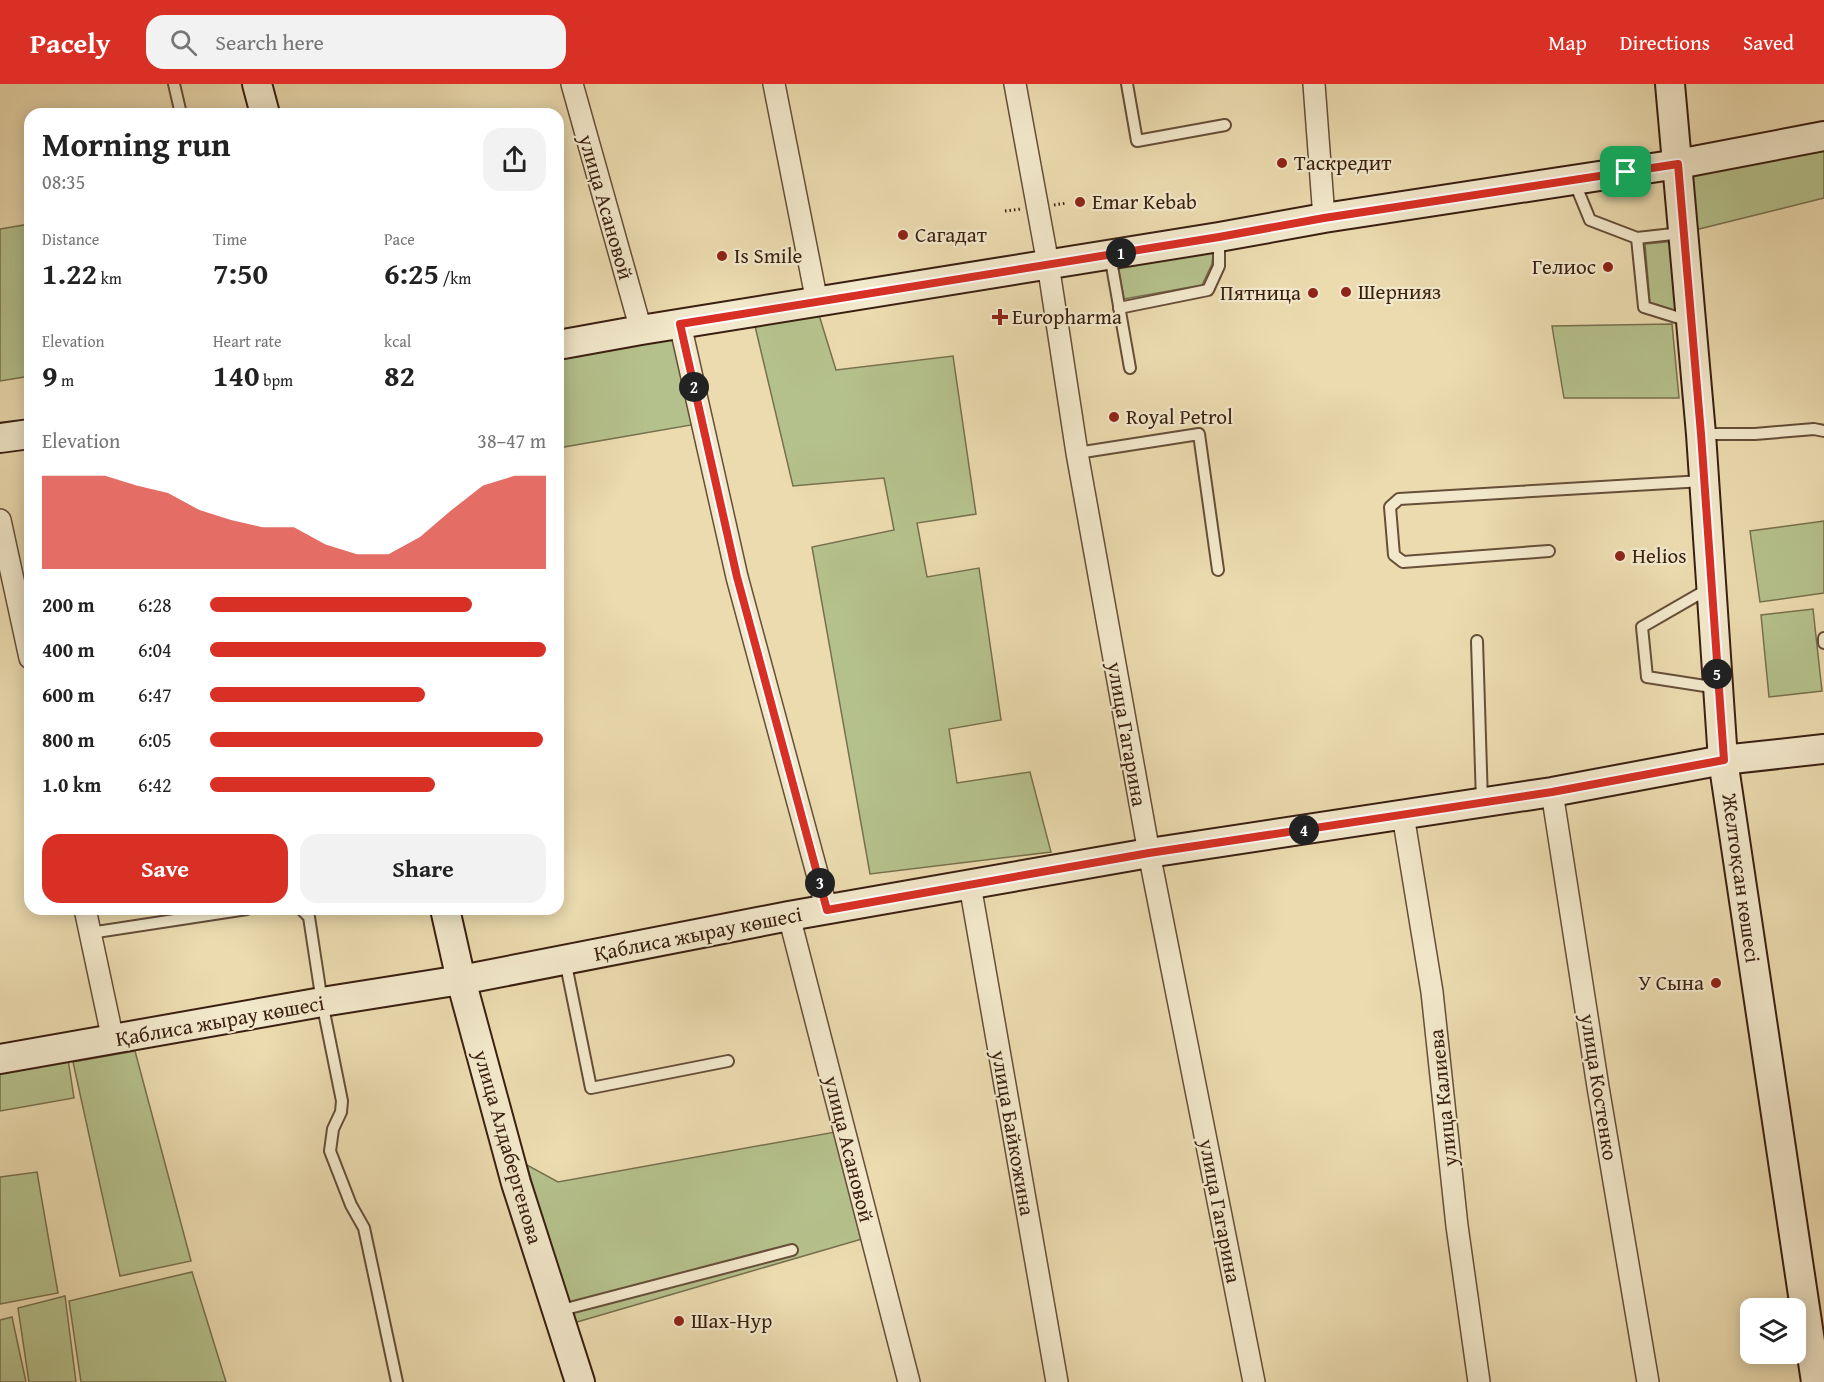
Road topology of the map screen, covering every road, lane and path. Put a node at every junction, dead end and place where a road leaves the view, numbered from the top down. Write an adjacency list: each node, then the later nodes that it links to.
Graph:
1 (174, 84): 9 (lane)
2 (257, 84): 10 (main road)
3 (572, 84): 25 (street, улица Асановой)
4 (774, 84): 21 (street)
5 (1015, 84): 20 (street, улица Гагарина)
6 (1127, 84): 11 (lane)
7 (1314, 84): 15 (street)
8 (1670, 84): 13 (main road, Желтоқсан көшесі)
9 (180, 108)
10 (263, 108)
11 (1225, 126)
12 (1824, 136): 13 (main road)
13 (1678, 164): 14 (main road); 16 (main road, Желтоқсан көшесі)
14 (1573, 180): 15 (main road); 18 (lane)
15 (1324, 218): 17 (main road)
16 (1683, 233): 18 (lane); 23 (main road, Желтоқсан көшесі)
17 (1219, 237): 19 (main road); 22 (lane)
18 (1637, 238): 23 (lane)
19 (1110, 254): 20 (main road); 22 (lane)
20 (1048, 264): 21 (main road); 32 (street, улица Гагарина)
21 (817, 302): 24 (main road)
22 (1119, 308): 27 (lane)
23 (1692, 322): 29 (main road, Желтоқсан көшесі)
24 (680, 324): 25 (main road); 50 (street)
25 (641, 330): 26 (main road)
26 (564, 344)
27 (1130, 368)
28 (1824, 431): 29 (lane)
29 (1701, 434): 33 (main road, Желтоқсан көшесі)
30 (24, 435): 31 (main road)
31 (0, 438)
32 (1077, 453): 36 (lane); 48 (street, улица Гагарина)
33 (1703, 481): 35 (lane); 37 (main road, Желтоқсан көшесі)
34 (0, 520): 38 (street)
35 (1549, 551)
36 (1218, 570)
37 (1711, 588): 42 (main road, Желтоқсан көшесі); 42 (lane)
38 (24, 630)
39 (1824, 638): 41 (lane)
40 (1477, 641): 46 (lane)
41 (1824, 643)
42 (1718, 688): 44 (main road, Желтоқсан көшесі)
43 (1824, 749): 44 (main road, Қаблиса жырау көшесі)
44 (1724, 760): 45 (main road, Қаблиса жырау көшесі); 72 (main road, Желтоқсан көшесі)
45 (1552, 792): 46 (main road, Қаблиса жырау көшесі); 71 (street, улица Костенко)
46 (1482, 803): 47 (main road, Қаблиса жырау көшесі)
47 (1403, 815): 48 (main road, Қаблиса жырау көшесі); 70 (street, улица Калиева)
48 (1149, 853): 49 (main road, Қаблиса жырау көшесі); 69 (street, улица Гагарина)
49 (970, 885): 50 (main road, Қаблиса жырау көшесі); 68 (street, улица Байкожина)
50 (827, 910): 55 (main road, Қаблиса жырау көшесі)
51 (86, 915): 56 (street)
52 (208, 915): 56 (lane)
53 (307, 915): 59 (lane)
54 (446, 915): 58 (main road, улица Алдабергенова)
55 (789, 916): 57 (main road, Қаблиса жырау көшесі); 67 (street, улица Асановой)
56 (90, 933): 60 (street)
57 (565, 960): 58 (main road, Қаблиса жырау көшесі); 62 (lane)
58 (461, 980): 59 (main road, Қаблиса жырау көшесі); 64 (main road, улица Алдабергенова)
59 (322, 1002): 60 (main road, Қаблиса жырау көшесі); 65 (lane)
60 (113, 1040): 61 (main road, Қаблиса жырау көшесі)
61 (0, 1059)
62 (728, 1060)
63 (792, 1250): 64 (lane)
64 (557, 1311): 66 (main road, улица Алдабергенова)
65 (397, 1382)
66 (580, 1382)
67 (909, 1382)
68 (1057, 1382)
69 (1254, 1382)
70 (1479, 1382)
71 (1648, 1382)
72 (1816, 1382)

